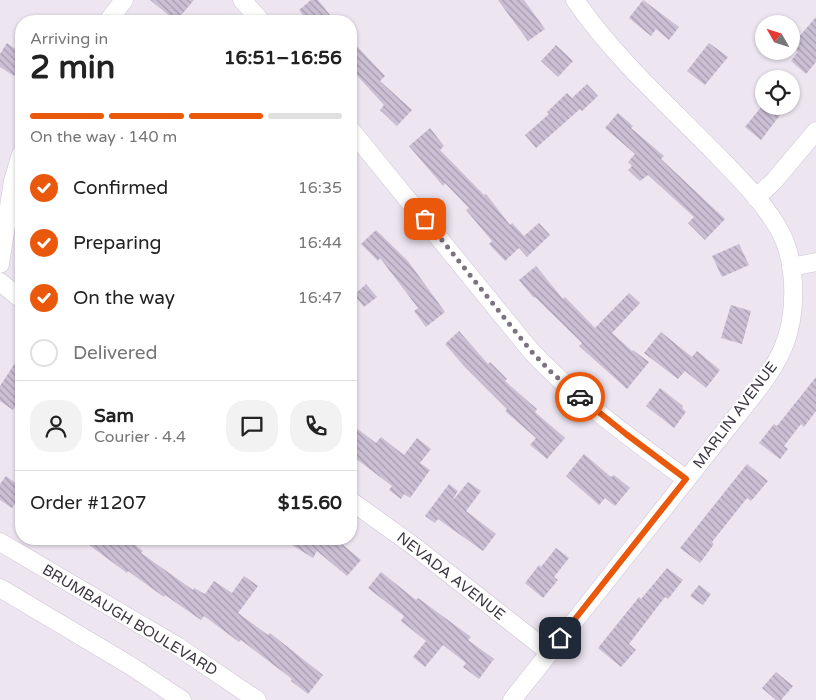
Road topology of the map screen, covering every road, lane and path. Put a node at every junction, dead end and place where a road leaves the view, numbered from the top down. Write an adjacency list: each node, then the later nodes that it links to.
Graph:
1 (124, 0): 4 (street)
2 (242, 0): 5 (street)
3 (582, 3): 9 (street, MARLIN AVENUE)
4 (113, 15)
5 (256, 15)
6 (816, 131): 9 (street)
7 (357, 137): 15 (street)
8 (15, 172): 11 (street)
9 (756, 198): 12 (street, MARLIN AVENUE)
10 (816, 262): 12 (street)
11 (0, 264)
12 (792, 267): 15 (street, MARLIN AVENUE)
13 (0, 282): 14 (street)
14 (15, 294)
15 (686, 479): 19 (street, MARLIN AVENUE)
16 (357, 506): 19 (street, NEVADA AVENUE)
17 (0, 542): 21 (street, BRUMBAUGH BOULEVARD)
18 (0, 588): 20 (street)
19 (549, 652): 22 (street, MARLIN AVENUE)
20 (182, 700)
21 (257, 700)
22 (512, 700)

